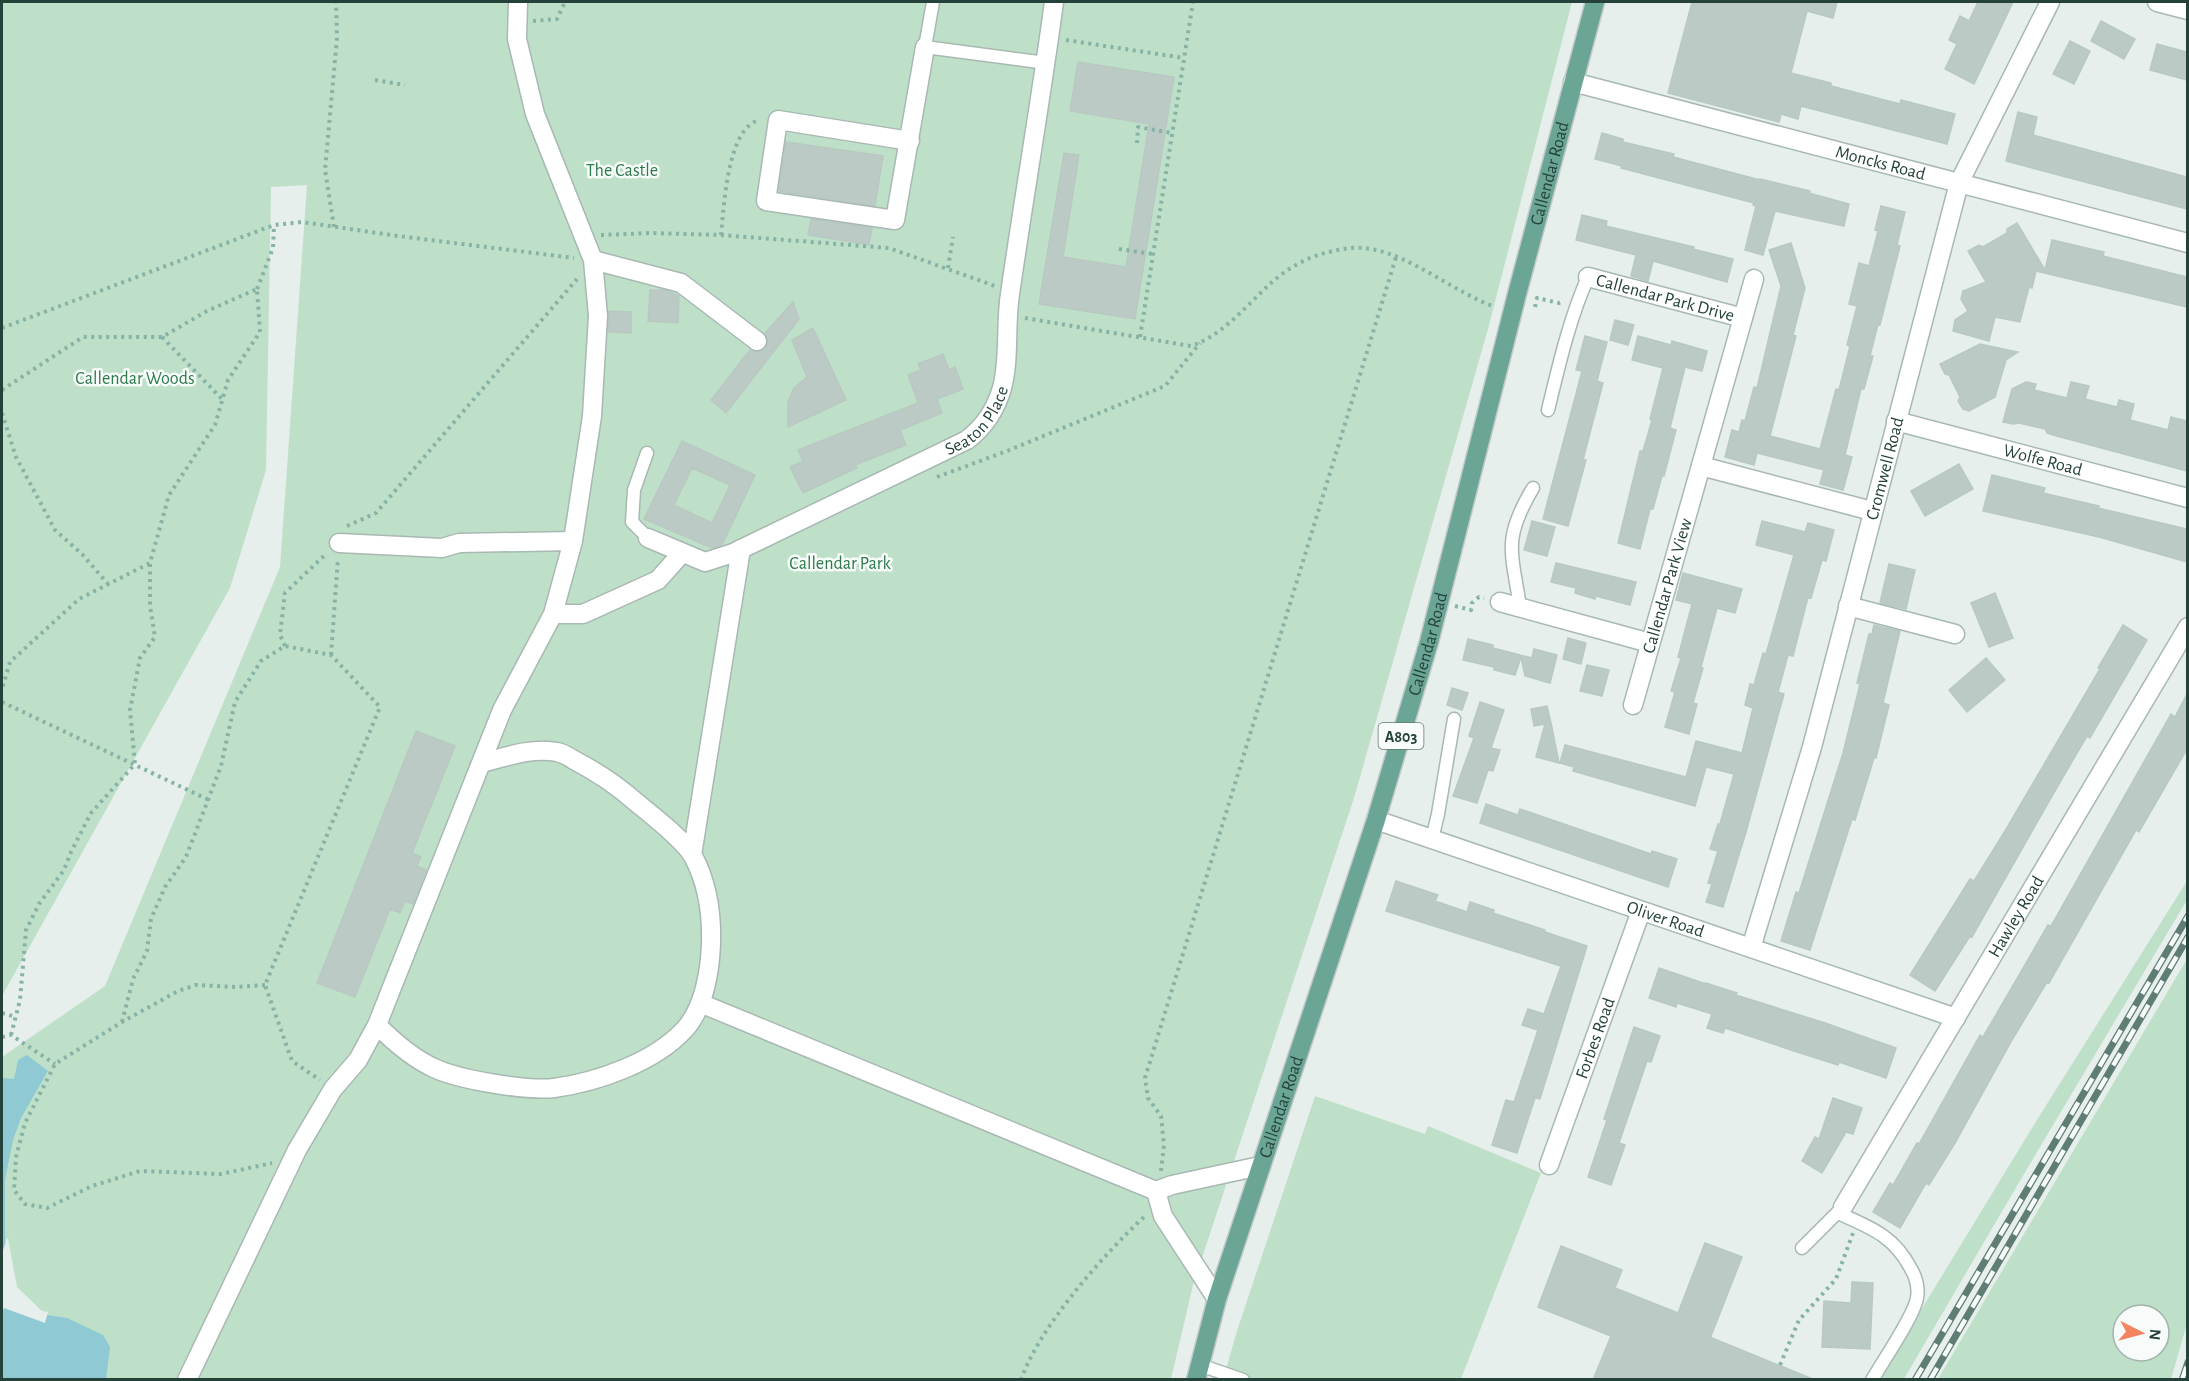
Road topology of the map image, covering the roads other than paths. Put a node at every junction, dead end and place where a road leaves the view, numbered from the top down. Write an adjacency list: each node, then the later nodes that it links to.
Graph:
1 (518, 2): 14 (street)
2 (933, 2): 8 (lane)
3 (1054, 2): 9 (street, Seaton Place)
4 (1595, 2): 10 (main road, Callendar Road / A803)
5 (2050, 2): 12 (street, Cromwell Road)
6 (2157, 2): 7 (street)
7 (2187, 10)
8 (925, 46): 9 (lane); 11 (street)
9 (1046, 63): 29 (street, Seaton Place)
10 (1573, 82): 12 (street, Moncks Road); 41 (main road, Callendar Road / A803)
11 (910, 141): 11 (street)
12 (1959, 183): 13 (street, Moncks Road); 20 (street, Cromwell Road)
13 (2187, 243)
14 (593, 260): 18 (street); 27 (street)
15 (1588, 277): 17 (street, Callendar Park Drive); 19 (lane)
16 (1754, 279): 17 (street, Callendar Park View)
17 (1743, 318): 22 (street, Callendar Park View)
18 (758, 341)
19 (1548, 410)
20 (1896, 421): 24 (street, Wolfe Road); 25 (street, Cromwell Road)
21 (647, 453): 26 (lane)
22 (1701, 465): 25 (street); 37 (street, Callendar Park View)
23 (1533, 488): 33 (lane)
24 (2187, 498)
25 (1872, 511): 32 (street, Cromwell Road)
26 (648, 537): 30 (street, Seaton Place)
27 (573, 541): 28 (street); 34 (street)
28 (339, 543)
29 (741, 549): 30 (street, Seaton Place); 43 (street)
30 (682, 553): 34 (street)
31 (1500, 602): 33 (street)
32 (1848, 606): 36 (street); 45 (street, Cromwell Road)
33 (1520, 607): 37 (street)
34 (553, 614): 40 (street)
35 (2187, 627): 47 (street, Hawley Road)
36 (1955, 634)
37 (1650, 643): 38 (street, Callendar Park View)
38 (1633, 705)
39 (1454, 719): 42 (lane)
40 (482, 763): 43 (street); 48 (street)
41 (1376, 820): 42 (street, Oliver Road); 50 (main road, Callendar Road / A803)
42 (1432, 839): 44 (street, Oliver Road)
43 (692, 855): 46 (street)
44 (1641, 911): 45 (street, Oliver Road); 49 (street, Forbes Road)
45 (1751, 948): 47 (street, Oliver Road)
46 (700, 1003): 48 (street); 51 (street)
47 (1956, 1018): 52 (street, Hawley Road)
48 (376, 1025): 56 (street)
49 (1549, 1165)
50 (1260, 1166): 51 (street); 54 (main road, Callendar Road / A803)
51 (1159, 1189): 54 (street)
52 (1840, 1210): 53 (lane); 58 (lane)
53 (1802, 1248)
54 (1217, 1299): 55 (main road, Callendar Road / A803)
55 (1198, 1372): 57 (lane)
56 (187, 1380)
57 (1243, 1380)
58 (1872, 1380)

